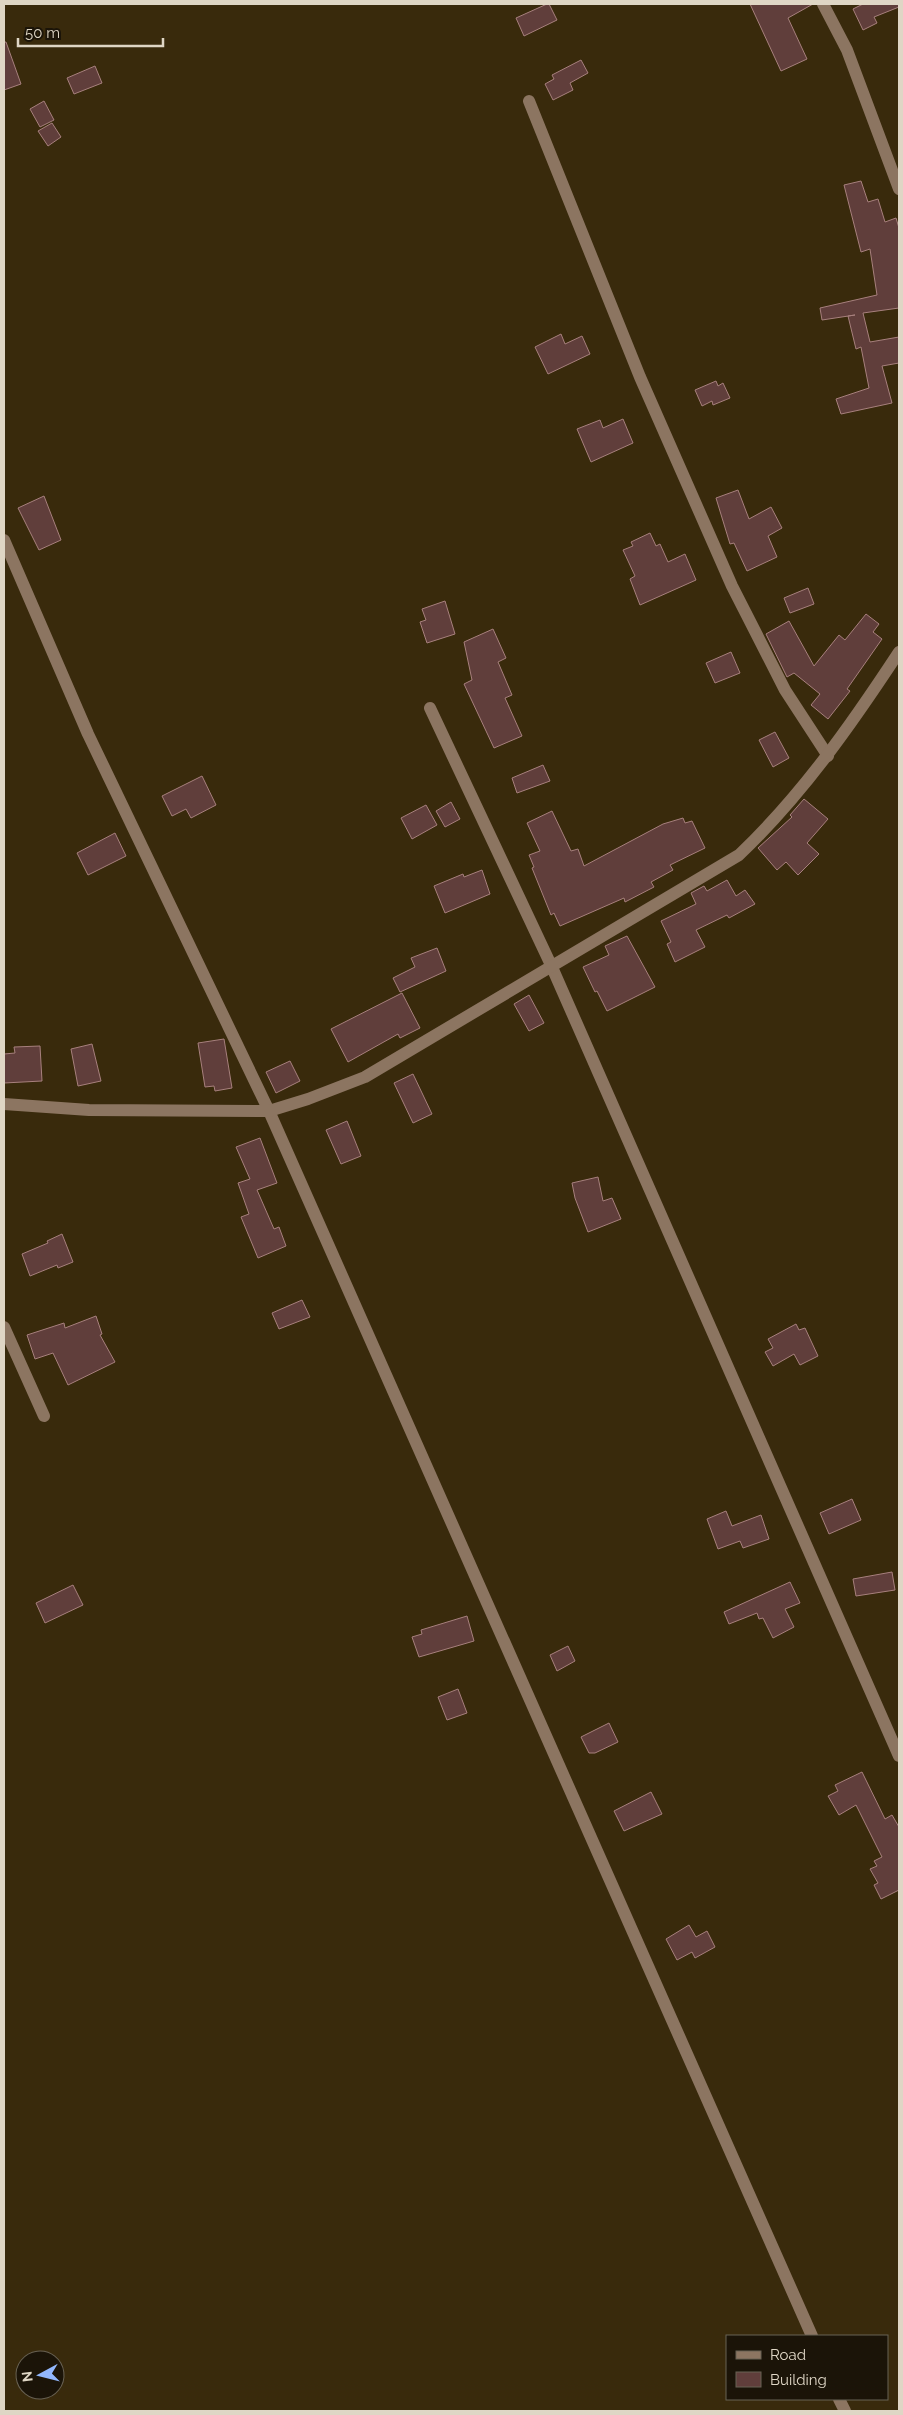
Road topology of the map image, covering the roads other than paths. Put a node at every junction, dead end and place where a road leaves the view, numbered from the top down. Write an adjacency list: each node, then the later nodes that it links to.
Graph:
1 (823, 4): 3 (street)
2 (529, 101): 7 (street)
3 (899, 189)
4 (4, 540): 10 (street)
5 (899, 652): 7 (street)
6 (430, 708): 8 (street)
7 (828, 756): 8 (street)
8 (551, 965): 10 (street); 13 (street)
9 (4, 1104): 10 (street)
10 (269, 1111): 14 (street)
11 (4, 1327): 12 (street)
12 (44, 1416)
13 (899, 1756)
14 (812, 2335)

